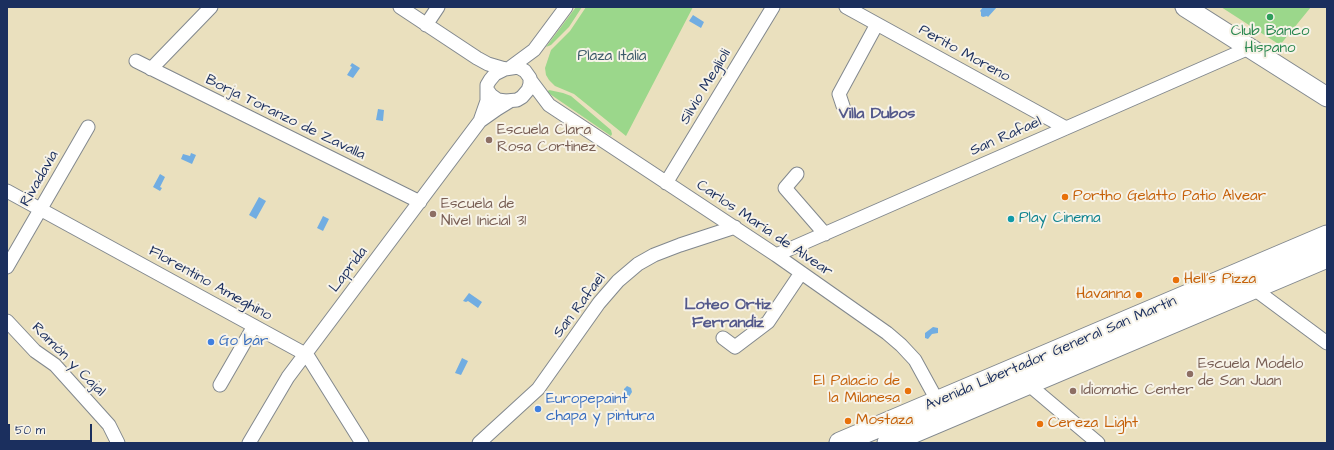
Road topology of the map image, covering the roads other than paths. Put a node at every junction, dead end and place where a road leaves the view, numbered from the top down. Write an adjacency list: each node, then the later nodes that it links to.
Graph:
1 (211, 7): 15 (street)
2 (400, 7): 8 (street)
3 (438, 7): 8 (street)
4 (566, 7): 11 (street)
5 (773, 7): 26 (street, Silvio Meglioli)
6 (846, 7): 9 (street, Perito Moreno)
7 (1185, 7): 10 (main road)
8 (426, 24): 12 (street)
9 (877, 24): 21 (street); 24 (street, Perito Moreno)
10 (1249, 48): 18 (main road); 24 (street, San Rafael)
11 (534, 50): 14 (street); 16 (street)
12 (476, 57): 14 (street); 17 (street)
13 (136, 62): 15 (street, Borja Toranzo de Zavalla)
14 (508, 68): 16 (street); 17 (street)
15 (151, 69): 28 (street, Borja Toranzo de Zavalla)
16 (530, 78): 19 (street); 20 (street, Carlos María de Alvear)
17 (488, 87): 19 (street); 22 (street, Laprida)
18 (1327, 97)
19 (513, 100): 20 (street, Carlos María de Alvear); 22 (street, Laprida)
20 (549, 105): 26 (street, Carlos María de Alvear)
21 (843, 106)
22 (480, 121): 28 (street, Laprida)
23 (88, 127): 29 (street, Rivadavia)
24 (1066, 128): 31 (street, San Rafael)
25 (797, 174): 31 (street)
26 (666, 183): 30 (street, Carlos María de Alvear)
27 (7, 191): 29 (street, Florentino Ameghino)
28 (420, 202): 42 (street, Laprida)
29 (41, 209): 35 (street, Rivadavia); 39 (street, Florentino Ameghino)
30 (734, 228): 33 (street, Carlos María de Alvear); 50 (street, San Rafael)
31 (825, 234): 33 (street, San Rafael)
32 (1327, 236): 37 (main road, Avenida Libertador General San Martín)
33 (776, 255): 36 (street, Carlos María de Alvear)
34 (1327, 256): 37 (main road, Avenida Libertador General San Martín)
35 (7, 267)
36 (801, 273): 40 (street); 45 (street, Carlos María de Alvear)
37 (1249, 280): 41 (street); 43 (main road, Avenida Libertador General San Martín)
38 (7, 321): 47 (street, Ramón y Cajal)
39 (254, 326): 42 (street, Florentino Ameghino); 44 (street)
40 (723, 338)
41 (1327, 343)
42 (306, 354): 48 (street, Laprida); 49 (street, Florentino Ameghino)
43 (1024, 375): 45 (main road, Avenida Libertador General San Martín); 51 (main road, Avenida Libertador General San Martín); 52 (street)
44 (220, 385)
45 (938, 402): 46 (main road, Avenida Libertador General San Martín)
46 (843, 442)
47 (118, 443)
48 (249, 443)
49 (362, 443)
50 (479, 443)
51 (888, 443)
52 (1098, 443)

